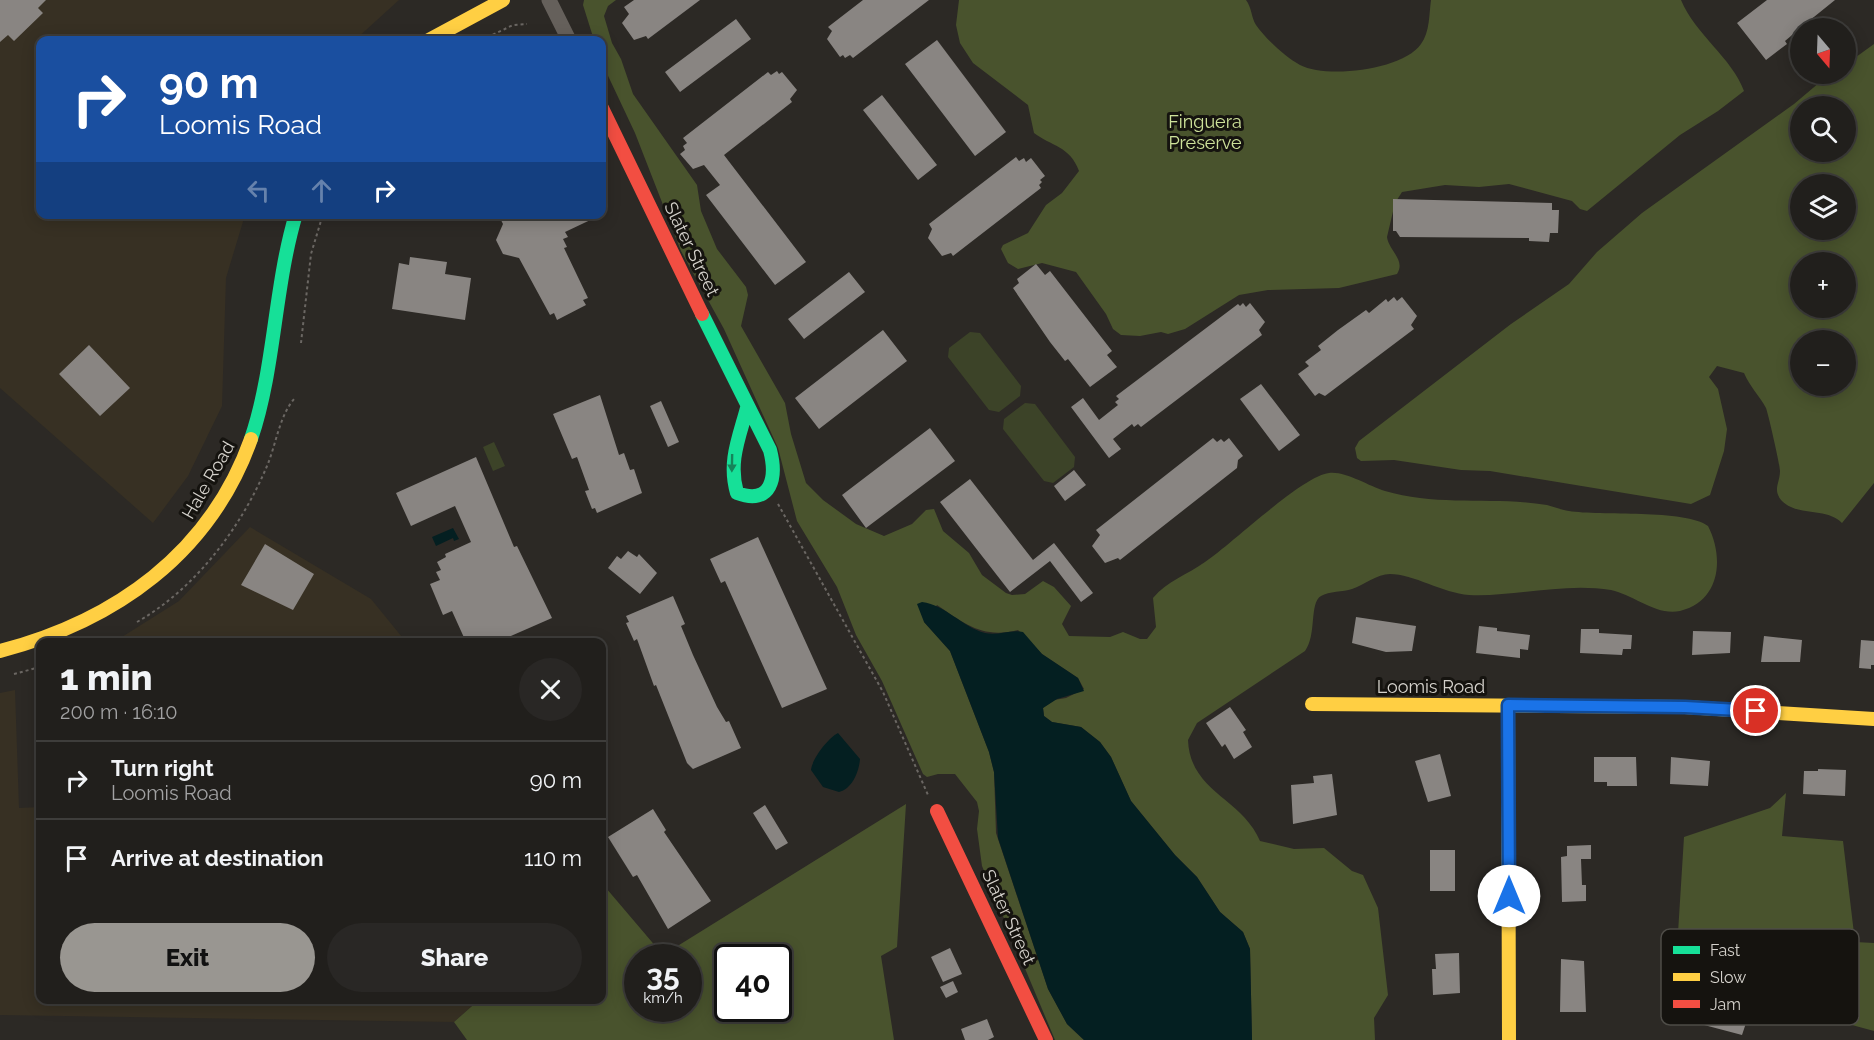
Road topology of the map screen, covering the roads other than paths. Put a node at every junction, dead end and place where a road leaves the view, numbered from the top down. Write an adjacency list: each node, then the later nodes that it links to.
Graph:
1 (503, 0): 3 (street)
2 (549, 0): 4 (street)
3 (436, 36)
4 (567, 36)
5 (606, 116): 7 (street, Slater Street)
6 (295, 219): 8 (street, Hale Road)
7 (747, 408): 7 (street, Slater Street, one-way to 7)
8 (48, 638)
9 (36, 641): 10 (street, Hale Road)
10 (0, 651)
11 (1312, 704): 12 (street, Loomis Road)
12 (1508, 705): 13 (street, Loomis Road); 16 (street)
13 (1874, 718)
14 (937, 811): 15 (street, Slater Street)
15 (1046, 1040)
16 (1509, 1040)

